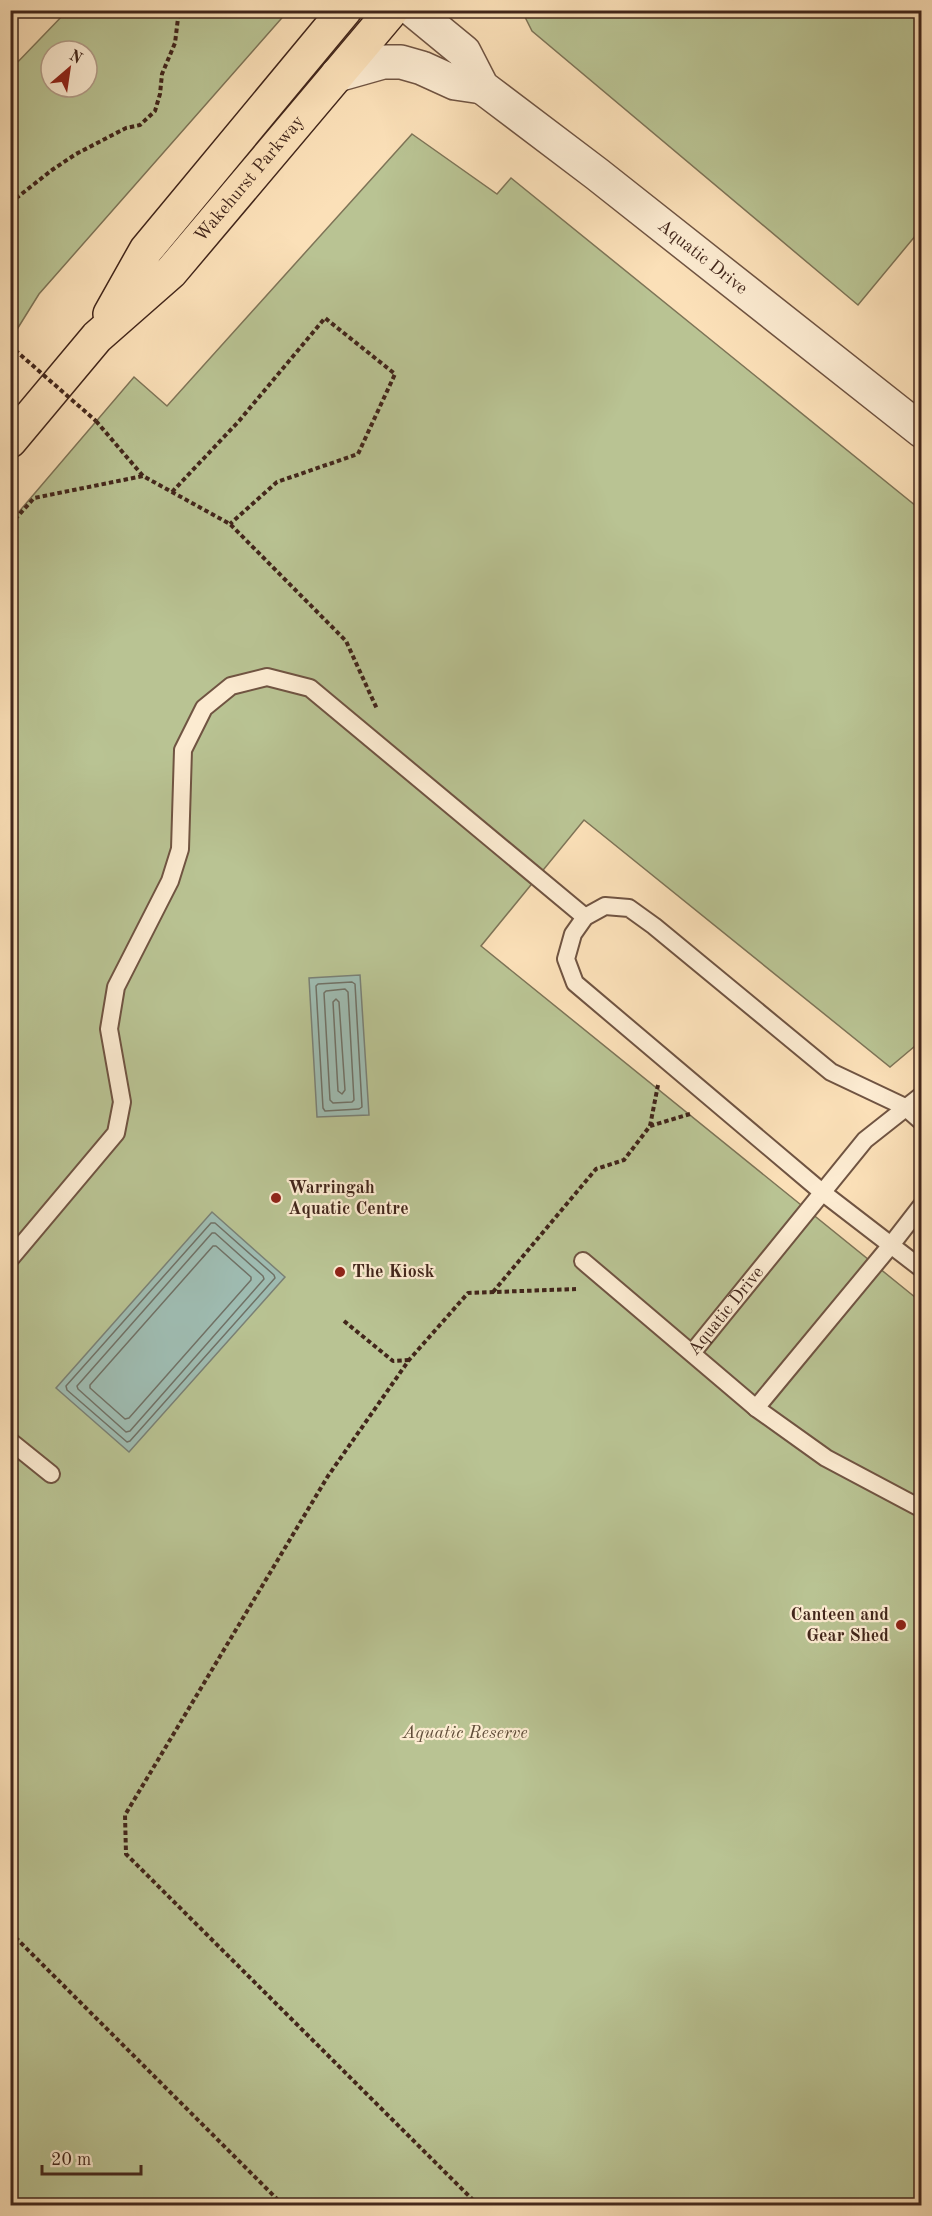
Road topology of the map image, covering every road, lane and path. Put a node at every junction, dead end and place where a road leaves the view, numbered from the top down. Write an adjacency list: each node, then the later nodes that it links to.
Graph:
1 (179, 10): 7 (path)
2 (345, 10): 8 (main road, Wakehurst Parkway)
3 (392, 10): 5 (main road, Wakehurst Parkway)
4 (413, 10): 6 (street, Aquatic Drive)
5 (337, 75): 6 (street, Aquatic Drive); 8 (main road, Wakehurst Parkway)
6 (482, 87): 10 (street, Aquatic Drive)
7 (10, 203)
8 (97, 337): 11 (main road, Wakehurst Parkway)
9 (13, 348): 12 (path, bridge)
10 (921, 430)
11 (10, 441)
12 (143, 476): 13 (path); 15 (path)
13 (172, 492): 14 (path); 14 (path)
14 (230, 524): 16 (path)
15 (10, 525)
16 (365, 735): 17 (lane); 27 (lane)
17 (585, 917): 18 (lane); 21 (lane)
18 (663, 1058): 20 (lane); 23 (path)
19 (921, 1095): 21 (lane, Aquatic Drive)
20 (719, 1105): 23 (path); 24 (lane)
21 (905, 1107): 22 (lane); 24 (lane, Aquatic Drive)
22 (921, 1122)
23 (650, 1126): 31 (path)
24 (822, 1192): 26 (lane); 33 (lane, Aquatic Drive)
25 (921, 1205): 26 (lane)
26 (891, 1245): 29 (lane); 35 (lane)
27 (10, 1259)
28 (583, 1261): 30 (lane)
29 (921, 1269)
30 (616, 1289): 31 (path); 33 (lane)
31 (492, 1293): 34 (path)
32 (344, 1321): 34 (path)
33 (692, 1353): 35 (lane, Aquatic Drive)
34 (409, 1360): 41 (path)
35 (756, 1408): 38 (lane, Aquatic Drive)
36 (10, 1441): 37 (lane)
37 (51, 1474)
38 (921, 1509)
39 (10, 1932): 40 (path)
40 (284, 2205)
41 (479, 2205)

